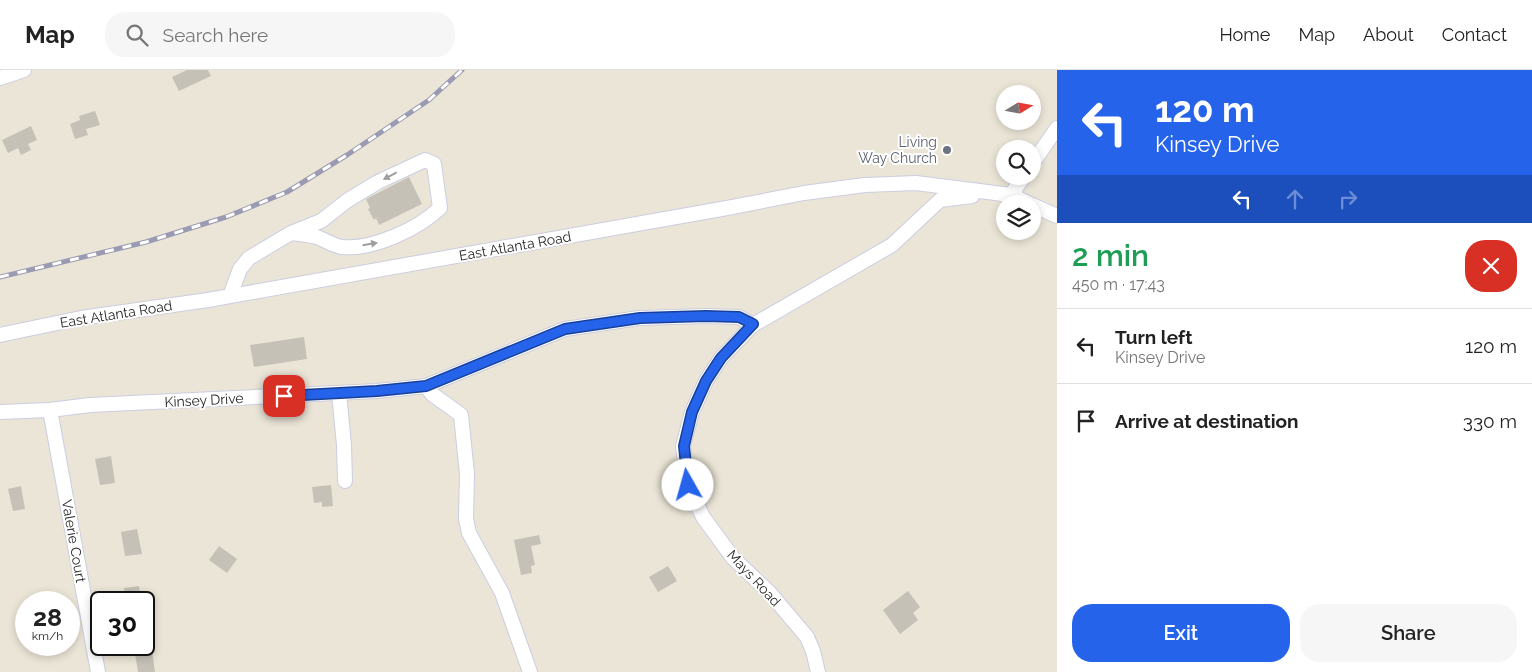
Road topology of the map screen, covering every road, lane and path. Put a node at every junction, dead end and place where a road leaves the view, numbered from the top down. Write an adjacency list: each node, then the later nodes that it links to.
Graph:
1 (24, 70): 2 (street)
2 (0, 78)
3 (1057, 128): 4 (street)
4 (1041, 151)
5 (1018, 185): 7 (street)
6 (996, 195): 14 (street, Mays Road)
7 (1011, 195): 13 (street, East Atlanta Road)
8 (1041, 209): 9 (street, East Atlanta Road)
9 (1057, 216)
10 (321, 221): 11 (street); 12 (street); 12 (street, one-way to 10)
11 (291, 234): 12 (street); 13 (street)
12 (323, 240)
13 (230, 296): 15 (street, East Atlanta Road)
14 (753, 324): 16 (street, Kinsey Drive); 23 (street, Mays Road)
15 (0, 335)
16 (426, 386): 17 (street, Kinsey Drive); 22 (street)
17 (339, 393): 18 (street, Kinsey Drive); 20 (street)
18 (50, 410): 19 (street, Kinsey Drive); 21 (street, Valerie Court)
19 (0, 412)
20 (345, 481)
21 (98, 672)
22 (530, 672)
23 (818, 672)

